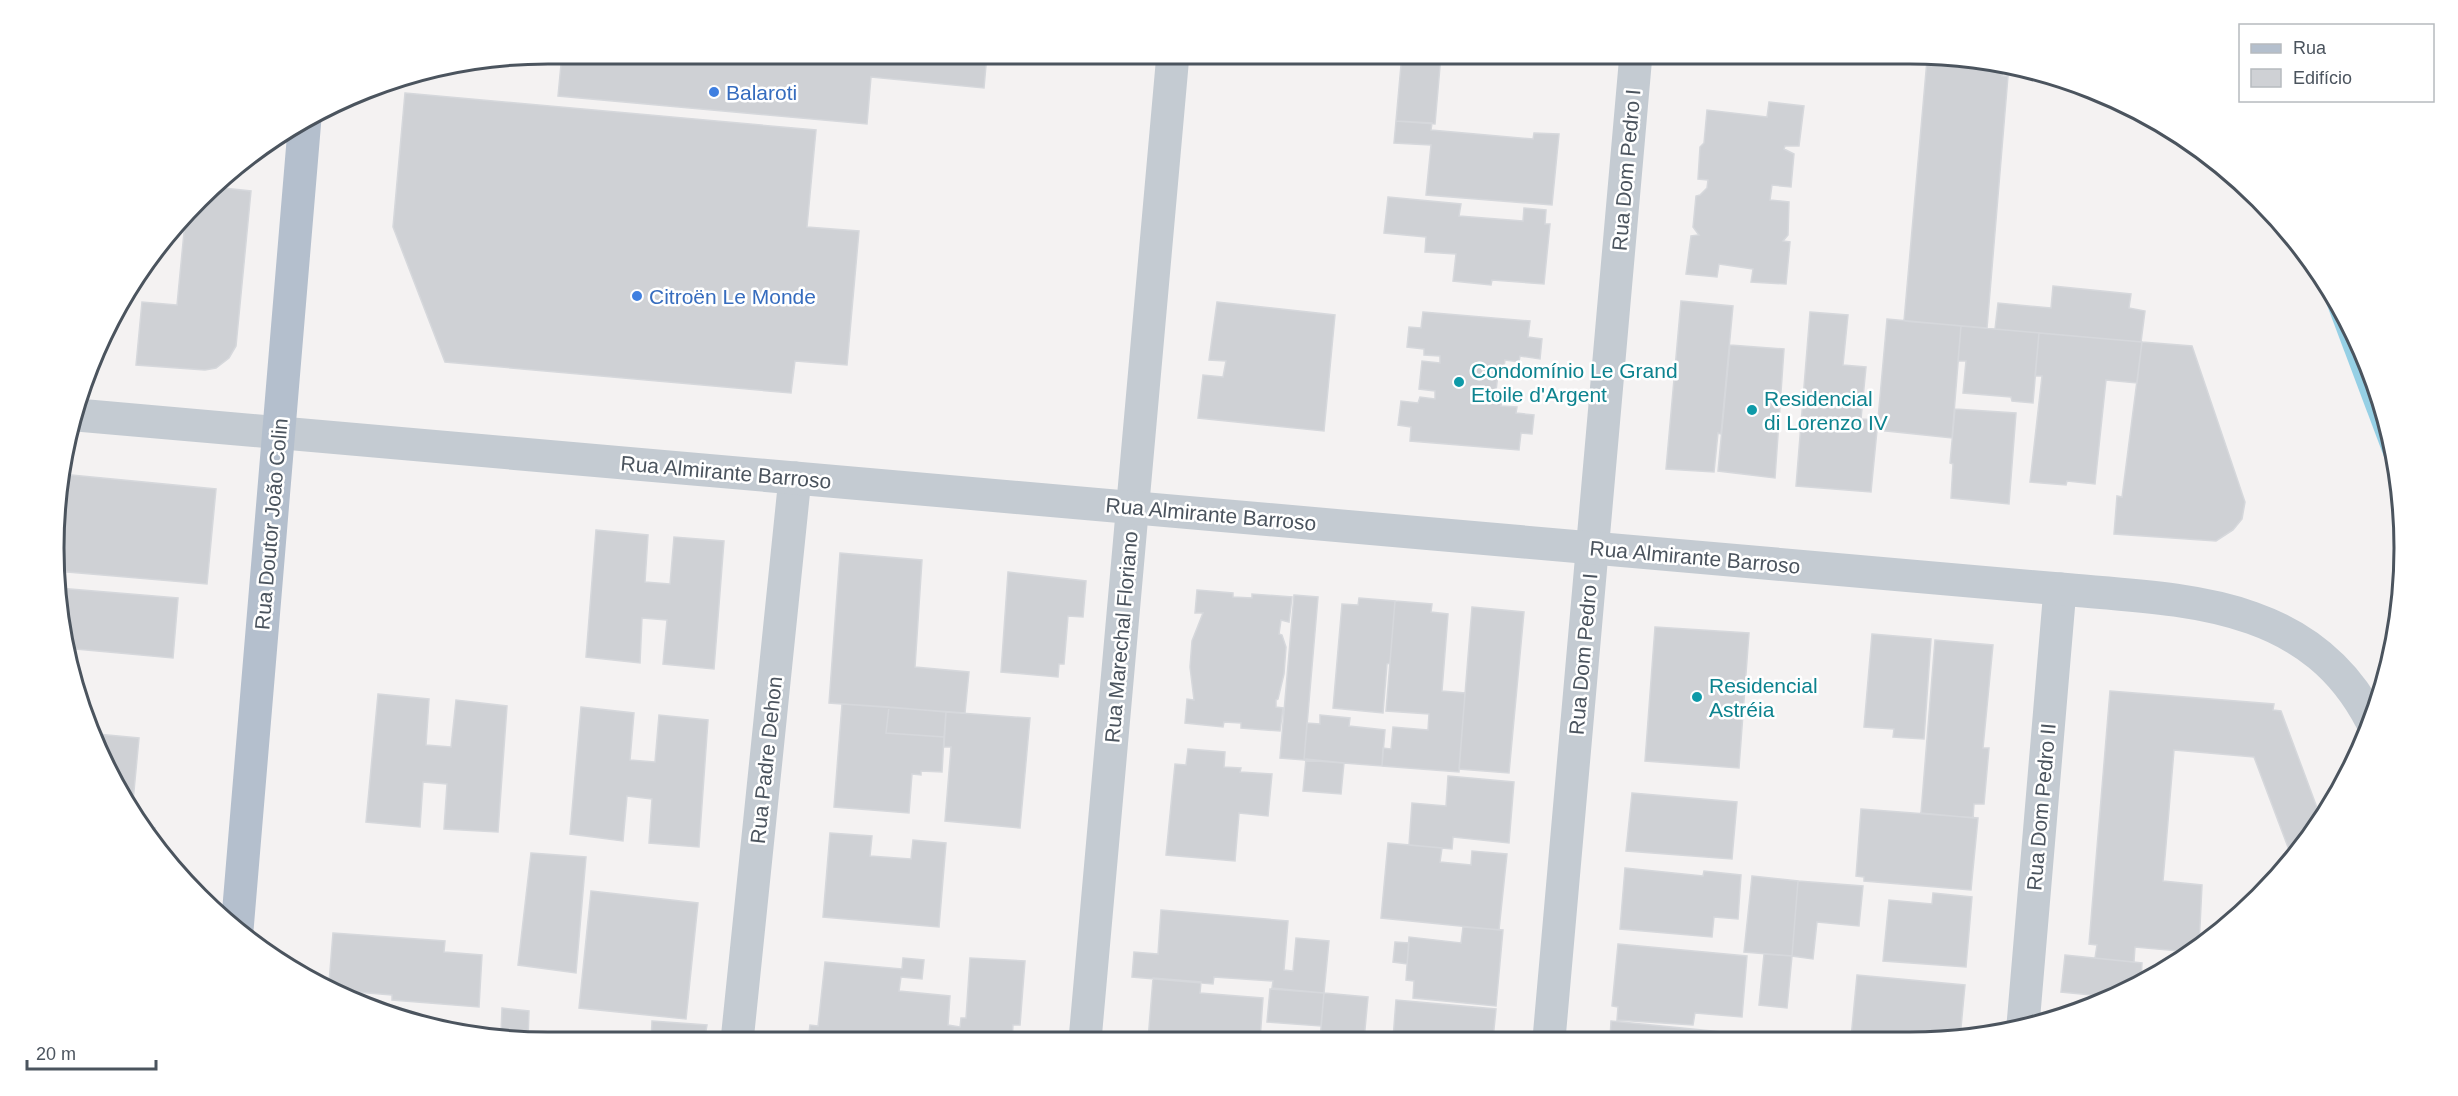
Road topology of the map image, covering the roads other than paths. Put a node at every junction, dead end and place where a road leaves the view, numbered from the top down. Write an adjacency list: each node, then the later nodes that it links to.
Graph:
1 (1172, 64): 7 (street, Rua Marechal Floriano)
2 (1635, 64): 8 (street, Rua Dom Pedro I)
3 (304, 130): 5 (main road, Rua Doutor João Colin)
4 (83, 416): 5 (street, Rua Almirante Barroso)
5 (279, 433): 6 (street, Rua Almirante Barroso); 11 (main road, Rua Doutor João Colin)
6 (795, 478): 7 (street, Rua Almirante Barroso); 13 (street, Rua Padre Dehon)
7 (1132, 507): 8 (street, Rua Almirante Barroso); 14 (street, Rua Marechal Floriano)
8 (1592, 548): 9 (street, Rua Almirante Barroso); 15 (street, Rua Dom Pedro I)
9 (2060, 589): 10 (street, Rua Almirante Barroso); 12 (street, Rua Dom Pedro II)
10 (2366, 710)
11 (238, 919)
12 (2024, 1018)
13 (738, 1032)
14 (1086, 1032)
15 (1550, 1032)

